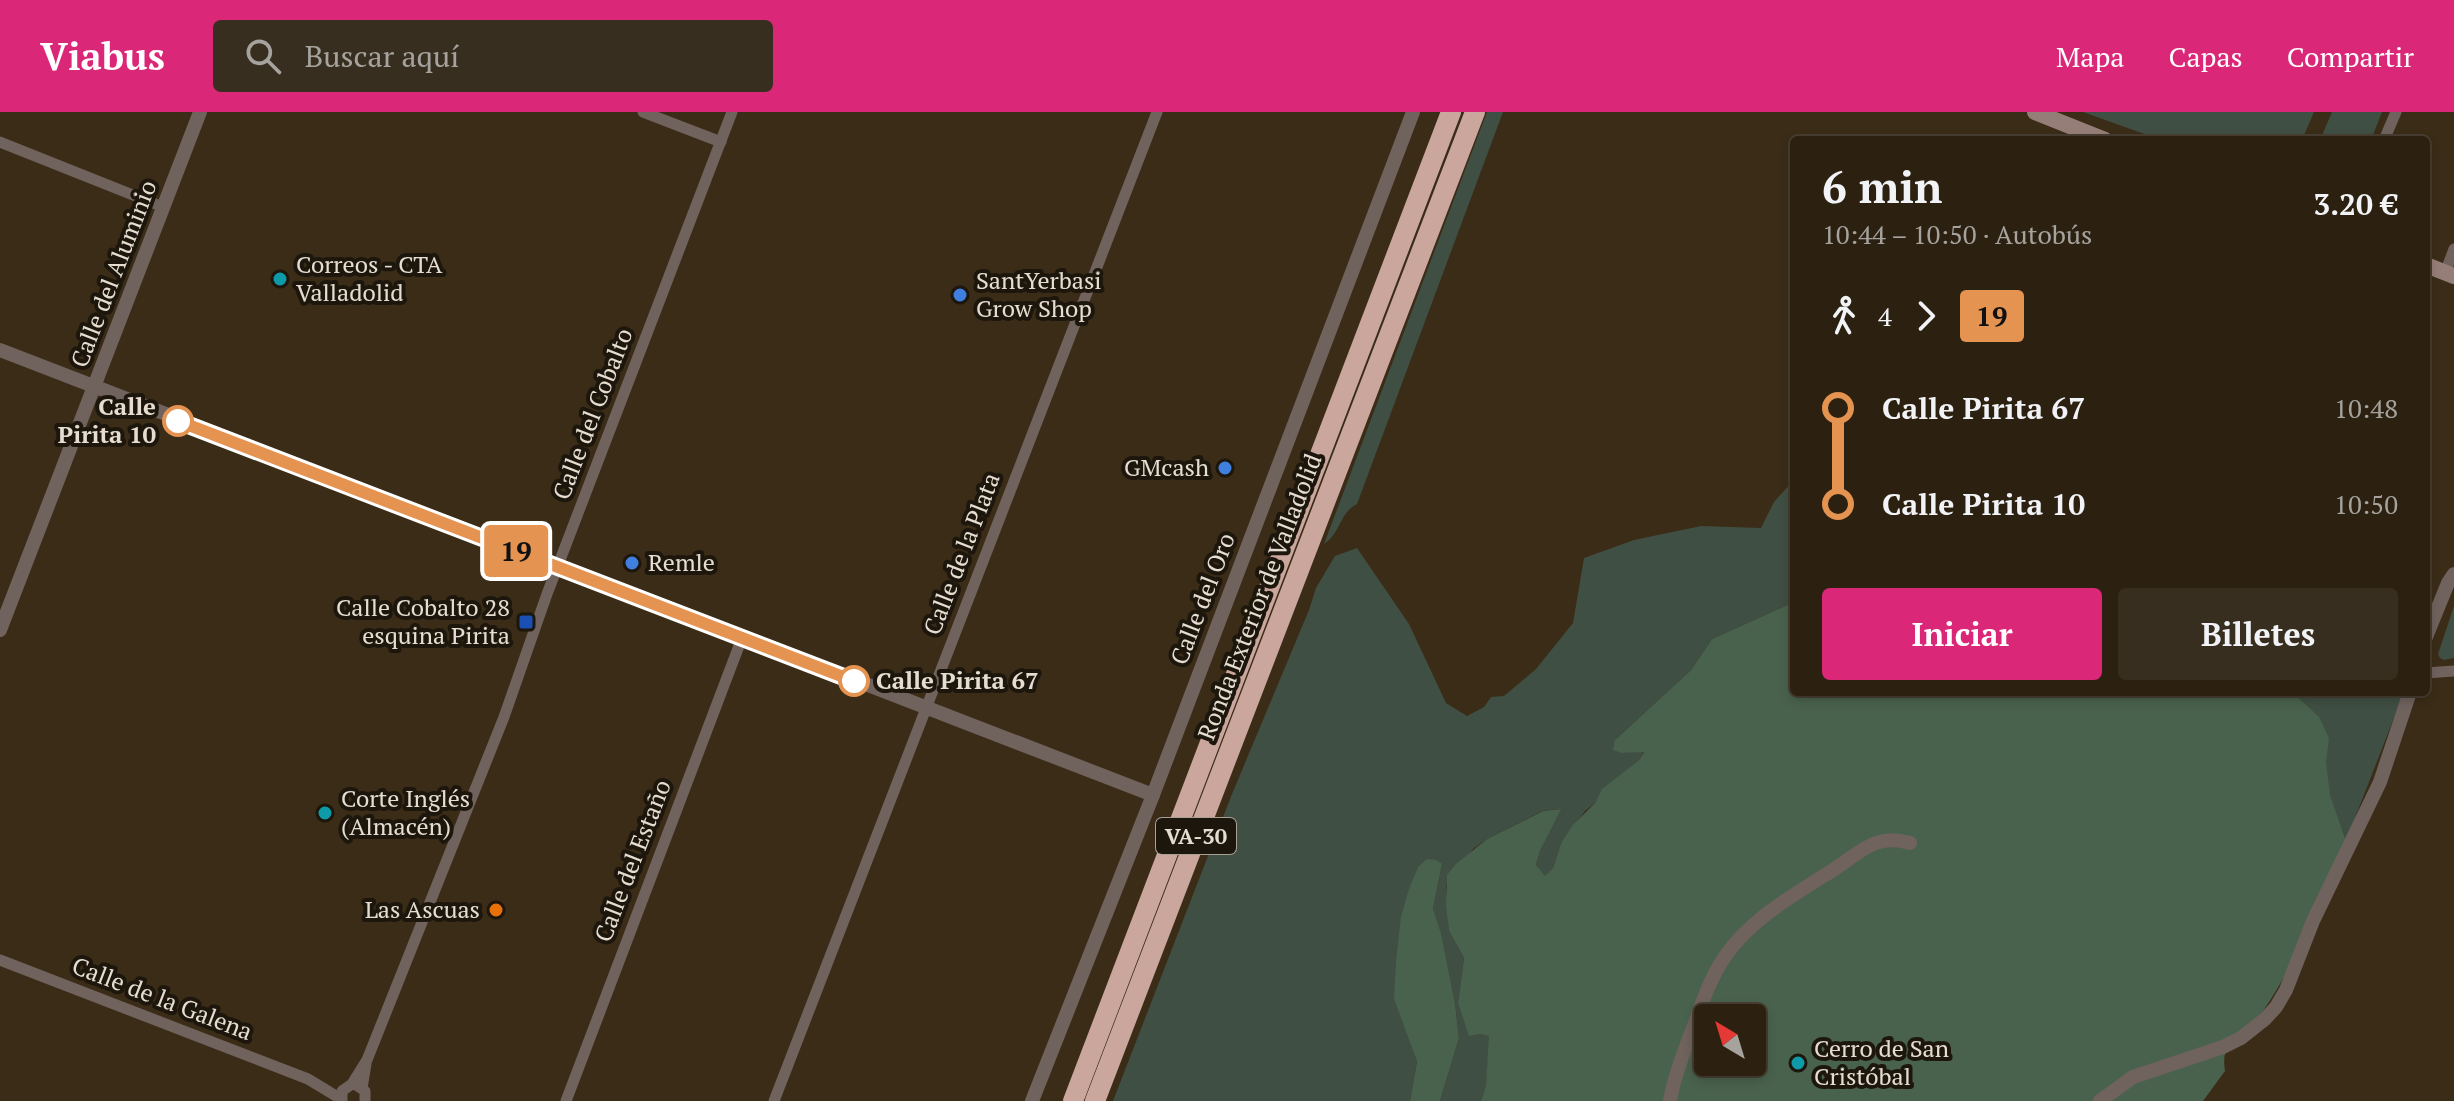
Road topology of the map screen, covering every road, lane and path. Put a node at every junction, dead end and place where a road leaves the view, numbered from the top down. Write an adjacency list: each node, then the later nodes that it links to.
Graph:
1 (200, 112): 14 (street, Calle del Aluminio)
2 (643, 112): 13 (street)
3 (732, 112): 13 (street, Calle del Cobalto)
4 (1157, 112): 29 (street, Calle de la Plata)
5 (1413, 112): 30 (street, Calle del Oro)
6 (1451, 112): 20 (highway, Ronda Exterior de Valladolid / VA-30)
7 (1475, 112): 20 (highway, Ronda Exterior de Valladolid / VA-30)
8 (2035, 112): 10 (main road)
9 (2396, 112): 11 (street)
10 (2095, 136)
11 (2386, 136)
12 (0, 142): 14 (street)
13 (721, 142): 21 (street, Calle del Cobalto)
14 (163, 207): 19 (street, Calle del Aluminio)
15 (2454, 249): 17 (street)
16 (2430, 266): 17 (main road)
17 (2450, 274)
18 (0, 350): 19 (street)
19 (94, 386): 21 (street); 24 (street, Calle del Aluminio)
20 (1307, 518): 33 (highway, Ronda Exterior de Valladolid / VA-30); 43 (highway, Ronda Exterior de Valladolid / VA-30)
21 (557, 567): 25 (street); 35 (street, Calle del Cobalto)
22 (2454, 574): 23 (street)
23 (2430, 627)
24 (0, 630)
25 (742, 638): 29 (street); 38 (street, Calle del Estaño)
26 (2454, 671): 27 (street)
27 (2430, 673)
28 (2409, 696): 45 (street)
29 (925, 708): 30 (street); 39 (street, Calle de la Plata)
30 (1153, 795): 40 (street, Calle del Oro)
31 (1910, 843): 44 (street)
32 (0, 960): 34 (street, Calle de la Galena)
33 (1099, 1034): 41 (highway); 42 (highway, Ronda Exterior de Valladolid / VA-30)
34 (308, 1079): 35 (street, Calle de la Galena); 36 (street, Calle de la Galena)
35 (358, 1090): 36 (street, Calle del Cobalto); 37 (street, Calle de la Galena)
36 (342, 1100)
37 (380, 1101)
38 (566, 1101)
39 (774, 1101)
40 (1032, 1101)
41 (1062, 1101)
42 (1073, 1101)
43 (1095, 1101)
44 (1670, 1101)
45 (2100, 1101)

